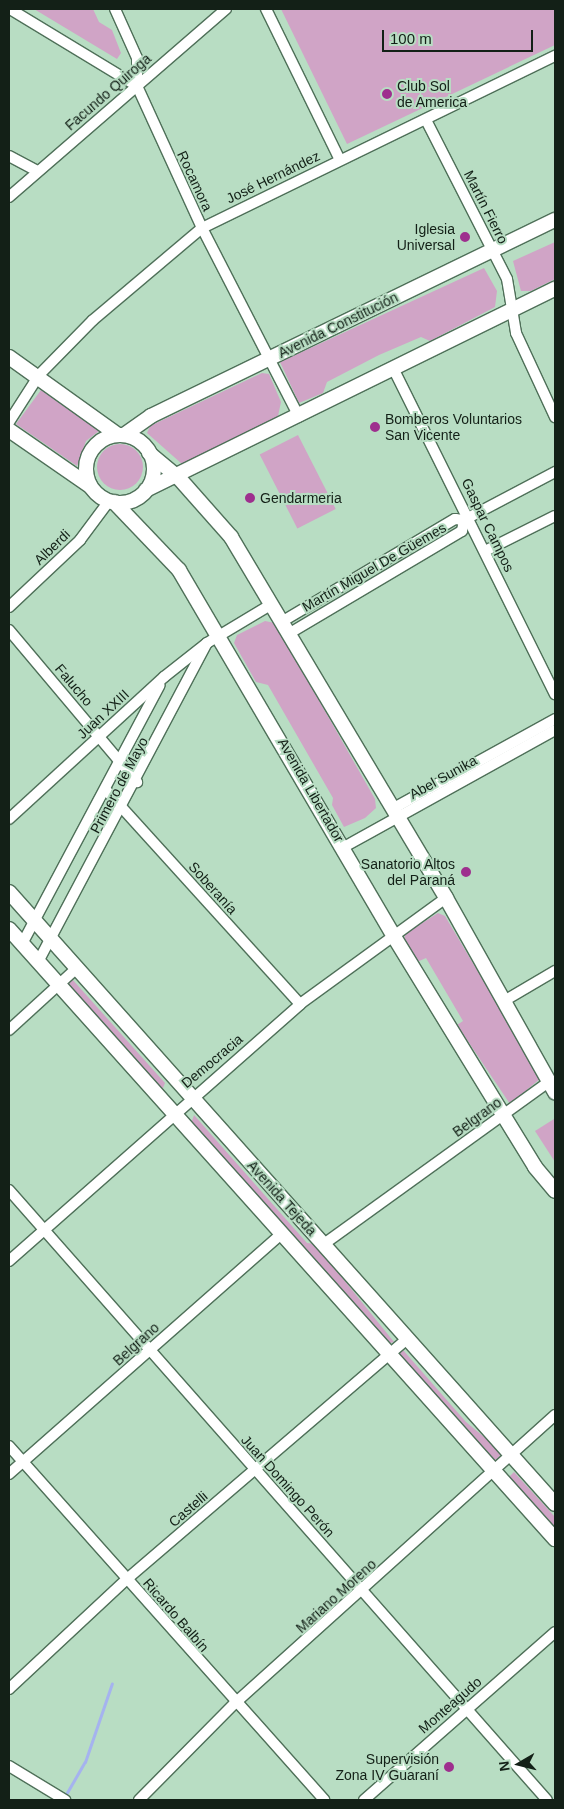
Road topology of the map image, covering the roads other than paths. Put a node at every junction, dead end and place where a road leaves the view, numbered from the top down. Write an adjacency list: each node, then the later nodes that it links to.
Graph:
1 (10, 9): 6 (street)
2 (115, 9): 6 (street, Rocamora)
3 (226, 9): 6 (street, Facundo Quiroga)
4 (266, 9): 9 (street)
5 (555, 56): 7 (street, José Hernández)
6 (137, 86): 10 (street, Facundo Quiroga); 13 (street, Rocamora)
7 (426, 120): 9 (street, José Hernández); 14 (street, Martín Fierro)
8 (9, 156): 10 (street)
9 (340, 160): 13 (street, José Hernández)
10 (37, 171): 11 (street, Facundo Quiroga)
11 (9, 197)
12 (555, 220): 14 (main road, Avenida Constitución)
13 (202, 228): 18 (street, Rocamora); 20 (street, José Hernández)
14 (493, 250): 16 (street, Martín Fierro); 18 (main road, Avenida Constitución)
15 (555, 289): 16 (main road)
16 (513, 309): 19 (main road); 22 (street, Martín Fierro)
17 (9, 357): 20 (main road)
18 (269, 358): 21 (street, Rocamora); 25 (main road, Avenida Constitución)
19 (394, 370): 21 (main road); 33 (street, Gaspar Campos)
20 (38, 375): 23 (street, José Hernández); 25 (main road)
21 (299, 417): 28 (main road)
22 (555, 417)
23 (9, 422)
24 (9, 430): 29 (main road)
25 (121, 435): 26 (main road); 29 (main road)
26 (149, 453): 28 (main road); 30 (main road)
27 (555, 472): 33 (street, Martín Miguel De Güemes)
28 (178, 477): 30 (main road); 35 (main road)
29 (90, 486): 31 (main road)
30 (146, 490): 31 (main road)
31 (111, 502): 36 (street, Alberdi); 39 (main road, Avenida Libertador)
32 (555, 516): 34 (street)
33 (466, 519): 34 (street, Gaspar Campos); 37 (street, Martín Miguel De Güemes); 37 (street, Martín Miguel De Güemes)
34 (485, 551): 42 (street, Gaspar Campos)
35 (272, 604): 37 (main road); 39 (street, Juan XXIII)
36 (9, 607)
37 (287, 627): 50 (main road)
38 (9, 630): 45 (street, Falucho)
39 (220, 635): 40 (street, Juan XXIII); 52 (main road, Avenida Libertador)
40 (208, 643): 41 (street, Juan XXIII); 47 (street, Primero de Mayo)
41 (164, 677): 45 (street, Juan XXIII); 46 (street, Primero de Mayo)
42 (555, 694)
43 (555, 719): 50 (street, Abel Sunika)
44 (555, 730): 50 (street, Abel Sunika)
45 (99, 737): 46 (street, Falucho); 51 (street, Juan XXIII)
46 (119, 764): 47 (street, Falucho); 48 (street, Primero de Mayo)
47 (136, 782): 49 (street, Primero de Mayo)
48 (106, 790): 49 (street, Soberanía); 55 (street, Primero de Mayo)
49 (122, 810): 58 (street, Primero de Mayo); 65 (street, Soberanía)
50 (397, 813): 52 (street, Abel Sunika); 54 (main road)
51 (9, 819)
52 (344, 847): 57 (main road, Avenida Libertador)
53 (9, 892): 55 (main road, Avenida Tejeda)
54 (446, 898): 57 (street, Democracia); 64 (main road)
55 (36, 920): 58 (main road, Avenida Tejeda); 59 (street, Primero de Mayo)
56 (9, 929): 59 (main road, Avenida Tejeda)
57 (392, 935): 65 (street, Democracia); 70 (main road, Avenida Libertador)
58 (52, 938): 60 (street, Primero de Mayo); 61 (main road, Avenida Tejeda)
59 (22, 944): 60 (main road, Avenida Tejeda)
60 (38, 962): 63 (main road, Avenida Tejeda)
61 (78, 967): 63 (street); 68 (main road, Avenida Tejeda)
62 (555, 972): 64 (street)
63 (59, 985): 66 (street); 69 (main road, Avenida Tejeda)
64 (504, 1001): 67 (main road)
65 (300, 1004): 68 (street, Democracia)
66 (9, 1030)
67 (552, 1087): 70 (street, Belgrano)
68 (190, 1097): 69 (street, Democracia); 75 (main road, Avenida Tejeda)
69 (173, 1113): 73 (street, Democracia); 74 (main road, Avenida Tejeda)
70 (503, 1115): 72 (main road, Avenida Libertador); 75 (street, Belgrano)
71 (9, 1190): 73 (street, Juan Domingo Perón)
72 (555, 1191)
73 (43, 1229): 76 (street, Democracia); 78 (street, Juan Domingo Perón)
74 (281, 1234): 78 (street, Belgrano); 79 (main road, Avenida Tejeda)
75 (324, 1244): 77 (main road, Avenida Tejeda)
76 (9, 1261)
77 (407, 1339): 79 (street, Castelli); 82 (main road, Avenida Tejeda)
78 (149, 1350): 83 (street, Belgrano); 84 (street, Juan Domingo Perón)
79 (390, 1354): 84 (street, Castelli); 85 (main road, Avenida Tejeda)
80 (555, 1415): 82 (street, Mariano Moreno)
81 (9, 1446): 83 (street, Ricardo Balbín)
82 (510, 1454): 85 (street, Mariano Moreno); 87 (main road, Avenida Tejeda)
83 (23, 1462): 86 (street, Belgrano); 89 (street, Ricardo Balbín)
84 (255, 1469): 89 (street, Castelli); 90 (street, Juan Domingo Perón)
85 (493, 1470): 88 (main road, Avenida Tejeda); 90 (street, Mariano Moreno)
86 (9, 1474)
87 (555, 1504)
88 (555, 1539)
89 (126, 1579): 92 (street, Castelli); 93 (street, Ricardo Balbín)
90 (364, 1590): 93 (street, Mariano Moreno); 94 (street, Juan Domingo Perón)
91 (555, 1632): 94 (street, Monteagudo)
92 (9, 1689)
93 (234, 1704): 97 (street, Mariano Moreno); 98 (street, Ricardo Balbín)
94 (468, 1708): 99 (street, Monteagudo); 100 (street, Juan Domingo Perón)
95 (9, 1766): 96 (street)
96 (65, 1800)
97 (139, 1800)
98 (324, 1800)
99 (364, 1800)
100 (547, 1800)

